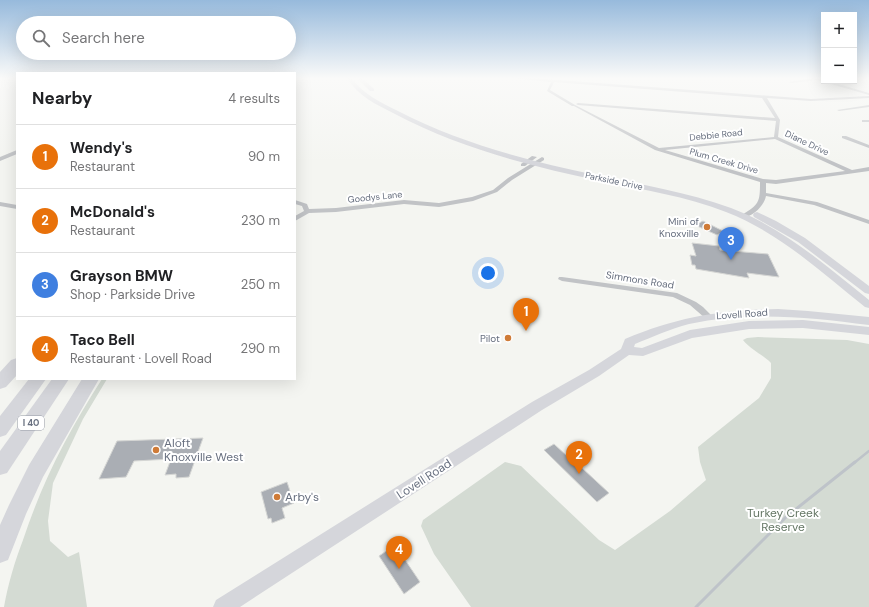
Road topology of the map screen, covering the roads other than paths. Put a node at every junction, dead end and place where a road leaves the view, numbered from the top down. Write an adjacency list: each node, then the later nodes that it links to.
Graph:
1 (385, 106): 15 (street, Parkside Drive)
2 (398, 106): 15 (street, Parkside Drive)
3 (579, 106): 12 (street, Plum Creek Drive)
4 (611, 106): 8 (street)
5 (770, 106): 8 (street, Diane Drive)
6 (860, 106): 7 (street)
7 (839, 110)
8 (778, 120): 10 (street, Diane Drive)
9 (844, 137): 11 (street)
10 (776, 138): 12 (street, Debbie Road); 17 (street, Diane Drive)
11 (869, 147)
12 (657, 149): 18 (street, Plum Creek Drive)
13 (16, 152): 14 (street)
14 (0, 160)
15 (535, 160): 23 (street, Goodys Lane); 24 (street, Parkside Drive)
16 (869, 170): 17 (street, Plum Creek Drive)
17 (850, 172): 18 (street, Plum Creek Drive)
18 (763, 181): 19 (street)
19 (764, 194): 24 (street); 26 (street)
20 (296, 202): 23 (street)
21 (0, 204): 22 (street)
22 (16, 207)
23 (307, 210): 25 (street)
24 (747, 214): 27 (street, Parkside Drive); 28 (street, Parkside Drive)
25 (296, 218)
26 (869, 222)
27 (807, 243): 28 (street); 30 (street, Parkside Drive)
28 (796, 247): 31 (street, Parkside Drive)
29 (562, 279): 32 (street, Simmons Road)
30 (869, 290)
31 (869, 305)
32 (708, 316): 33 (street, Lovell Road); 34 (street); 36 (street, Lovell Road)
33 (869, 321)
34 (718, 329): 35 (street, Lovell Road); 36 (street, Lovell Road)
35 (869, 331)
36 (627, 351): 45 (street, Lovell Road)
37 (16, 365): 41 (highway)
38 (37, 380): 42 (highway, I 40)
39 (61, 380): 43 (highway, I 40)
40 (90, 380): 44 (highway)
41 (0, 383)
42 (0, 430)
43 (0, 467)
44 (0, 552)
45 (223, 607)

